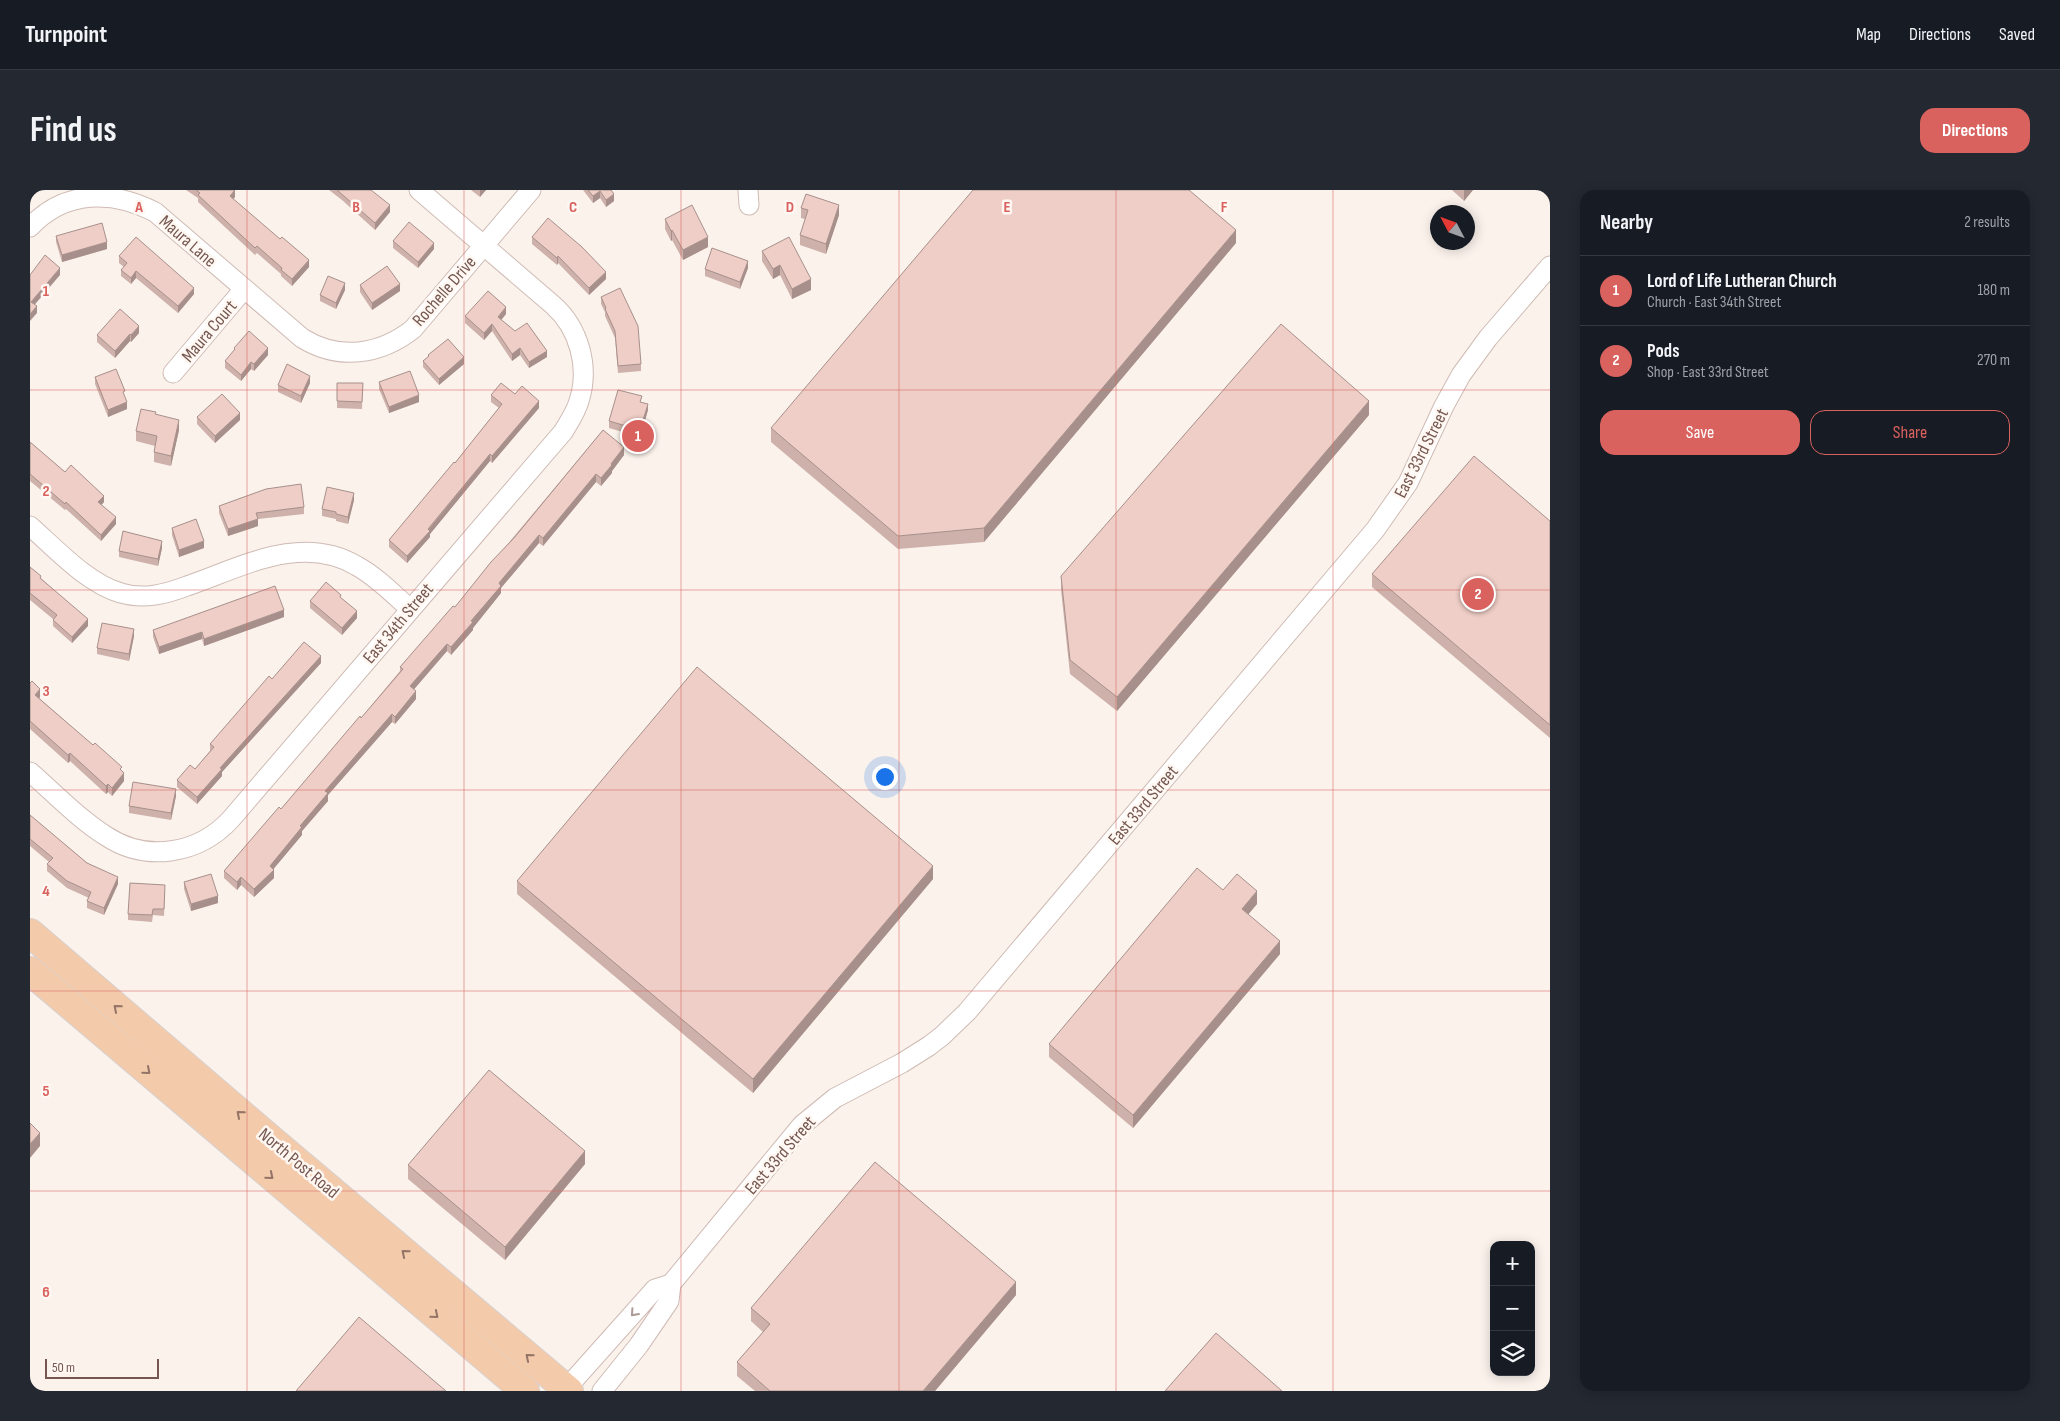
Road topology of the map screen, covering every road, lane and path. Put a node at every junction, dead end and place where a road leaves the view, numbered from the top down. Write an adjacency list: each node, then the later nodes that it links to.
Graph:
1 (419, 190): 4 (street, East 34th Street)
2 (531, 190): 4 (street, Rochelle Drive)
3 (30, 227): 6 (street, Maura Lane)
4 (484, 246): 7 (street, Rochelle Drive); 10 (street, East 34th Street)
5 (1550, 266): 14 (street, East 33rd Street)
6 (244, 289): 7 (street, Maura Lane); 8 (street, Maura Court)
7 (334, 351)
8 (173, 373)
9 (30, 526): 10 (street)
10 (410, 609): 11 (street, East 34th Street)
11 (30, 772)
12 (30, 933): 15 (main road, North Post Road, one-way to 12)
13 (30, 971): 16 (main road, North Post Road, one-way to 16)
14 (671, 1284): 15 (street, East 33rd Street, one-way to 15); 17 (street, East 33rd Street)
15 (567, 1390)
16 (525, 1391)
17 (602, 1391)

